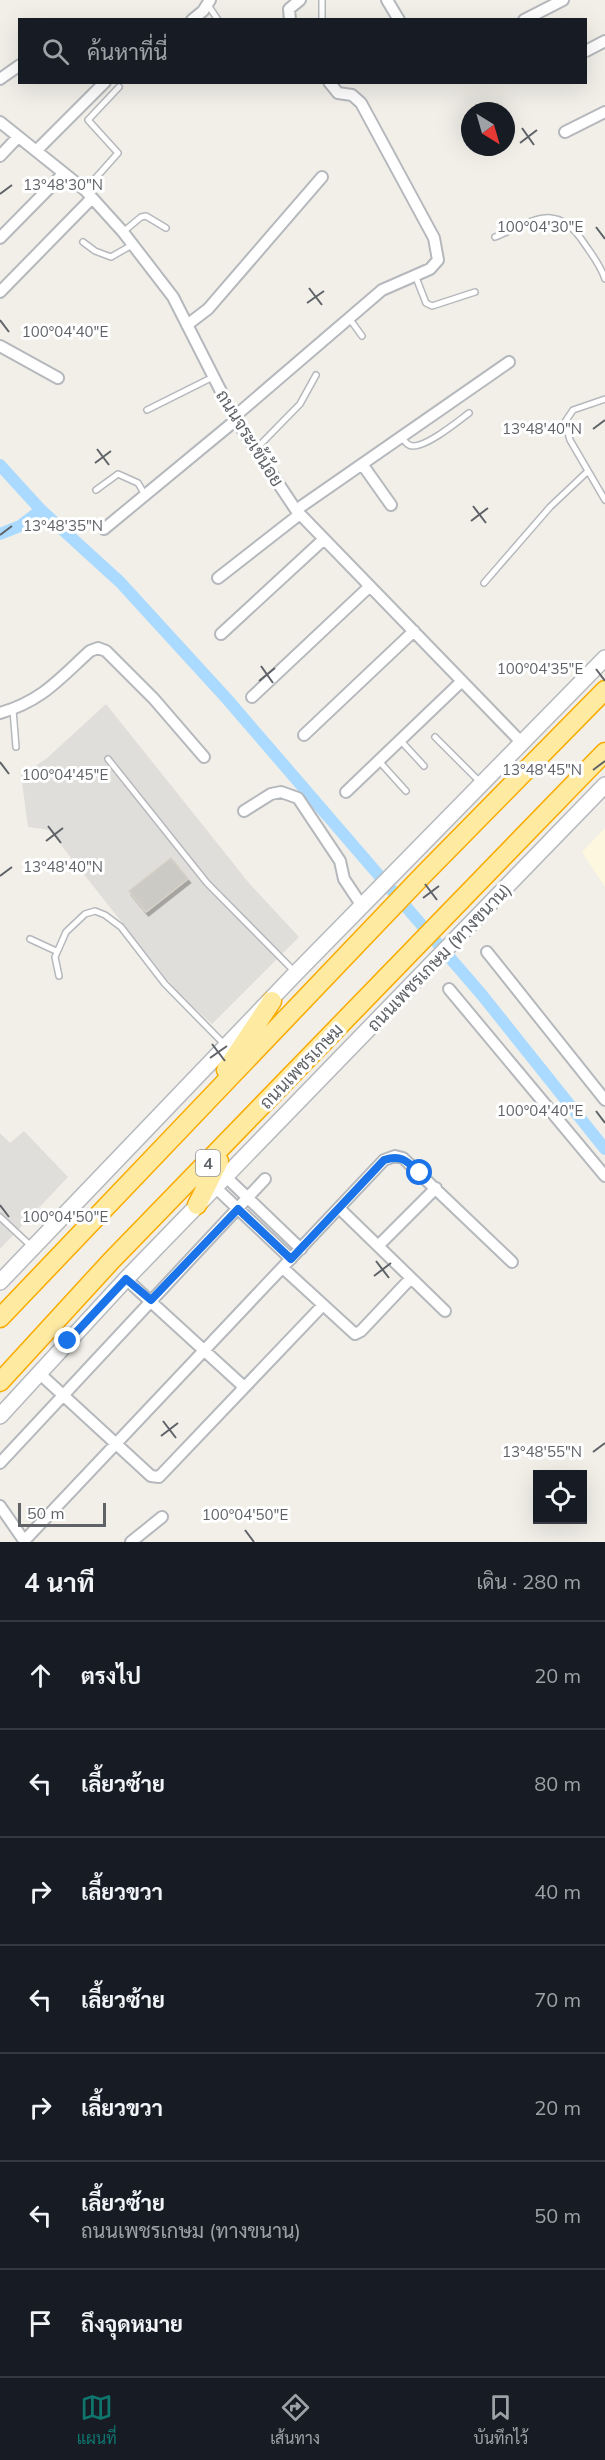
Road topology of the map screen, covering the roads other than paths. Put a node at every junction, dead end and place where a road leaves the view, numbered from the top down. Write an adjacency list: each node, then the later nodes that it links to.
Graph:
1 (300, 0): 8 (street)
2 (322, 0): 9 (lane)
3 (387, 0): 10 (street)
4 (563, 0): 11 (street)
5 (209, 2): 6 (street); 7 (lane)
6 (194, 18)
7 (217, 18)
8 (290, 18)
9 (322, 18)
10 (398, 18)
11 (528, 18)
12 (605, 41): 13 (street)
13 (587, 50)
14 (18, 66): 15 (street)
15 (0, 79)
16 (103, 84): 23 (street)
17 (331, 84): 34 (street)
18 (119, 87): 27 (lane)
19 (605, 112): 21 (street)
20 (0, 122): 22 (street, ถนนจระเข้น้อย)
21 (565, 132)
22 (18, 137): 23 (street, ถนนจระเข้น้อย); 24 (street)
23 (36, 151): 25 (street, ถนนจระเข้น้อย)
24 (0, 156)
25 (64, 173): 27 (street, ถนนจระเข้น้อย); 31 (street)
26 (322, 177): 39 (street)
27 (88, 194): 29 (street, ถนนจระเข้น้อย); 36 (street)
28 (166, 228): 29 (lane)
29 (123, 232): 33 (street, ถนนจระเข้น้อย)
30 (495, 237): 35 (lane)
31 (0, 238)
32 (83, 242): 33 (lane)
33 (134, 244): 39 (street, ถนนจระเข้น้อย)
34 (415, 275): 37 (lane); 38 (street)
35 (605, 279)
36 (0, 292)
37 (475, 292)
38 (349, 318): 40 (lane); 49 (street)
39 (187, 325): 44 (street, ถนนจระเข้น้อย)
40 (363, 336)
41 (0, 346): 45 (street)
42 (509, 362): 50 (street)
43 (316, 375): 51 (lane)
44 (213, 377): 47 (lane); 49 (street, ถนนจระเข้น้อย)
45 (58, 378)
46 (605, 399): 53 (lane)
47 (147, 410)
48 (469, 413): 50 (lane)
49 (235, 419): 51 (street, ถนนจระเข้น้อย); 55 (street)
50 (401, 437): 52 (street)
51 (255, 450): 58 (street, ถนนจระเข้น้อย)
52 (362, 464): 57 (street); 58 (street)
53 (588, 471): 56 (lane); 62 (lane)
54 (96, 490): 55 (lane)
55 (145, 495): 59 (street)
56 (605, 500)
57 (391, 505)
58 (298, 512): 60 (street, ถนนจระเข้น้อย); 61 (street)
59 (104, 529)
60 (323, 540): 63 (street, ถนนจระเข้น้อย); 65 (street)
61 (218, 578)
62 (483, 583)
63 (369, 587): 64 (street, ถนนจระเข้น้อย); 69 (street)
64 (414, 631): 67 (street, ถนนจระเข้น้อย); 72 (street)
65 (221, 634)
66 (605, 657): 75 (main road)
67 (462, 681): 74 (street); 75 (street, ถนนจระเข้น้อย)
68 (605, 690): 96 (highway, 4)
69 (252, 697)
70 (13, 710): 71 (street); 76 (lane); 78 (street)
71 (0, 713)
72 (304, 735)
73 (435, 737): 82 (lane)
74 (400, 740): 80 (street); 81 (lane)
75 (521, 742): 82 (main road)
76 (16, 747)
77 (605, 752): 98 (highway, ถนนเพชรเกษม / 4)
78 (204, 757)
79 (108, 759): 91 (lane)
80 (378, 760): 84 (lane); 85 (street)
81 (424, 766)
82 (481, 783): 87 (main road)
83 (605, 785): 101 (main road, ถนนเพชรเกษม (ทางขนาน) / 4)
84 (406, 791)
85 (346, 792)
86 (244, 811): 87 (street)
87 (364, 903): 91 (main road)
88 (30, 939): 89 (lane)
89 (56, 951): 92 (lane); 95 (lane)
90 (487, 952): 97 (street)
91 (296, 973): 94 (main road)
92 (59, 976)
93 (448, 989): 99 (street)
94 (272, 1001): 95 (main road); 96 (highway)
95 (227, 1047): 109 (main road)
96 (213, 1095): 120 (highway, 4)
97 (605, 1100)
98 (234, 1136): 104 (highway); 123 (highway, ถนนเพชรเกษม / 4)
99 (605, 1176)
100 (265, 1179): 103 (street)
101 (220, 1181): 103 (street); 104 (main road, ถนนเพชรเกษม (ทางขนาน) / 4); 105 (street)
102 (436, 1188): 106 (street); 108 (street); 112 (street)
103 (248, 1198): 105 (street); 110 (street)
104 (197, 1205): 115 (main road, ถนนเพชรเกษม (ทางขนาน) / 4)
105 (238, 1209): 111 (street); 117 (street)
106 (340, 1209): 108 (street); 110 (street)
107 (0, 1217): 109 (lane)
108 (378, 1246): 114 (street)
109 (32, 1247): 116 (main road)
110 (301, 1249): 111 (street)
111 (291, 1259): 113 (street)
112 (512, 1262)
113 (283, 1268): 118 (street); 121 (street)
114 (411, 1278): 118 (street); 119 (street)
115 (126, 1279): 117 (street); 122 (main road, ถนนเพชรเกษม (ทางขนาน) / 4)
116 (0, 1282)
117 (151, 1300): 121 (street); 125 (street)
118 (323, 1305): 124 (street)
119 (445, 1311)
120 (0, 1318)
121 (206, 1351): 124 (street); 127 (street)
122 (39, 1373): 125 (street); 126 (main road, ถนนเพชรเกษม (ทางขนาน) / 4)
123 (0, 1382)
124 (243, 1386): 127 (street)
125 (62, 1395): 127 (street); 128 (street)
126 (0, 1416)
127 (116, 1444): 131 (street)
128 (0, 1462)
129 (0, 1506): 131 (street)
130 (162, 1517): 132 (street)
131 (25, 1541)
132 (131, 1542)

